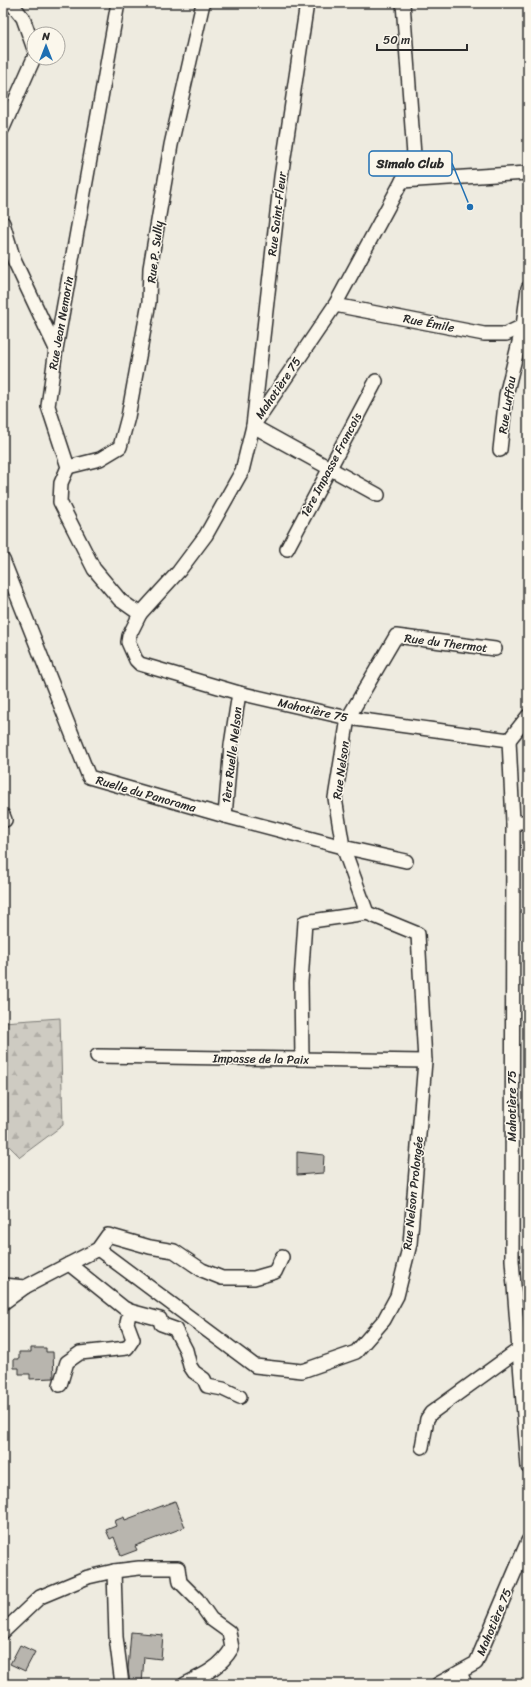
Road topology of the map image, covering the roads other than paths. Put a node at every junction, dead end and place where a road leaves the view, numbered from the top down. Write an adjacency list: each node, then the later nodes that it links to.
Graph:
1 (11, 3): 6 (street)
2 (118, 3): 15 (street, Rue Jean Nemorin)
3 (203, 3): 19 (street, Rue P. Sully)
4 (307, 3): 17 (street, Rue Saint-Fleur)
5 (403, 3): 10 (street, Mahotière 75)
6 (26, 27)
7 (30, 66): 8 (street)
8 (3, 128)
9 (528, 173): 10 (street)
10 (402, 181): 13 (street, Mahotière 75)
11 (3, 223): 15 (street)
12 (528, 288): 14 (street, Rue Luffau)
13 (335, 305): 14 (street, Rue Émile); 17 (street, Mahotière 75)
14 (523, 326): 18 (street, Rue Luffau)
15 (56, 349): 19 (street, Rue Jean Nemorin)
16 (376, 381): 20 (street, 1ère Impasse Francois)
17 (253, 426): 20 (street); 24 (street, Mahotière 75)
18 (500, 450)
19 (68, 467): 24 (street)
20 (329, 468): 21 (street); 22 (street, 1ère Impasse Francois)
21 (378, 495)
22 (287, 549)
23 (3, 560): 30 (street, Ruelle du Panorama)
24 (140, 614): 26 (street, Mahotière 75)
25 (495, 649): 28 (street, Rue du Thermot)
26 (240, 693): 28 (street, Mahotière 75); 30 (street, 1ère Ruelle Nelson)
27 (528, 716): 29 (street)
28 (348, 718): 29 (street, Mahotière 75); 33 (street, Rue Nelson)
29 (509, 740): 31 (street, Mahotière 75)
30 (225, 816): 33 (street, Ruelle du Panorama)
31 (513, 822): 32 (street); 47 (street, Mahotière 75)
32 (528, 822)
33 (343, 847): 34 (street, Ruelle du Panorama); 35 (street, Rue Nelson)
34 (406, 860)
35 (367, 913): 37 (street); 38 (street, Rue Nelson Prolongée)
36 (97, 1056): 37 (street, Impasse de la Paix)
37 (302, 1059): 38 (street, Impasse de la Paix)
38 (425, 1061): 39 (street, Rue Nelson Prolongée)
39 (98, 1249): 40 (street); 41 (street)
40 (282, 1257)
41 (69, 1264): 43 (street); 45 (street)
42 (3, 1285): 43 (street)
43 (25, 1287): 44 (street)
44 (3, 1303)
45 (130, 1311): 48 (street); 49 (street)
46 (528, 1328): 47 (street)
47 (517, 1345): 50 (street); 51 (street, Mahotière 75)
48 (60, 1385)
49 (240, 1397)
50 (422, 1447)
51 (528, 1467)
52 (528, 1541): 55 (street, Mahotière 75)
53 (114, 1570): 54 (street); 56 (street); 57 (street)
54 (3, 1632)
55 (462, 1678): 58 (street, Mahotière 75)
56 (122, 1684)
57 (185, 1684)
58 (438, 1684)

